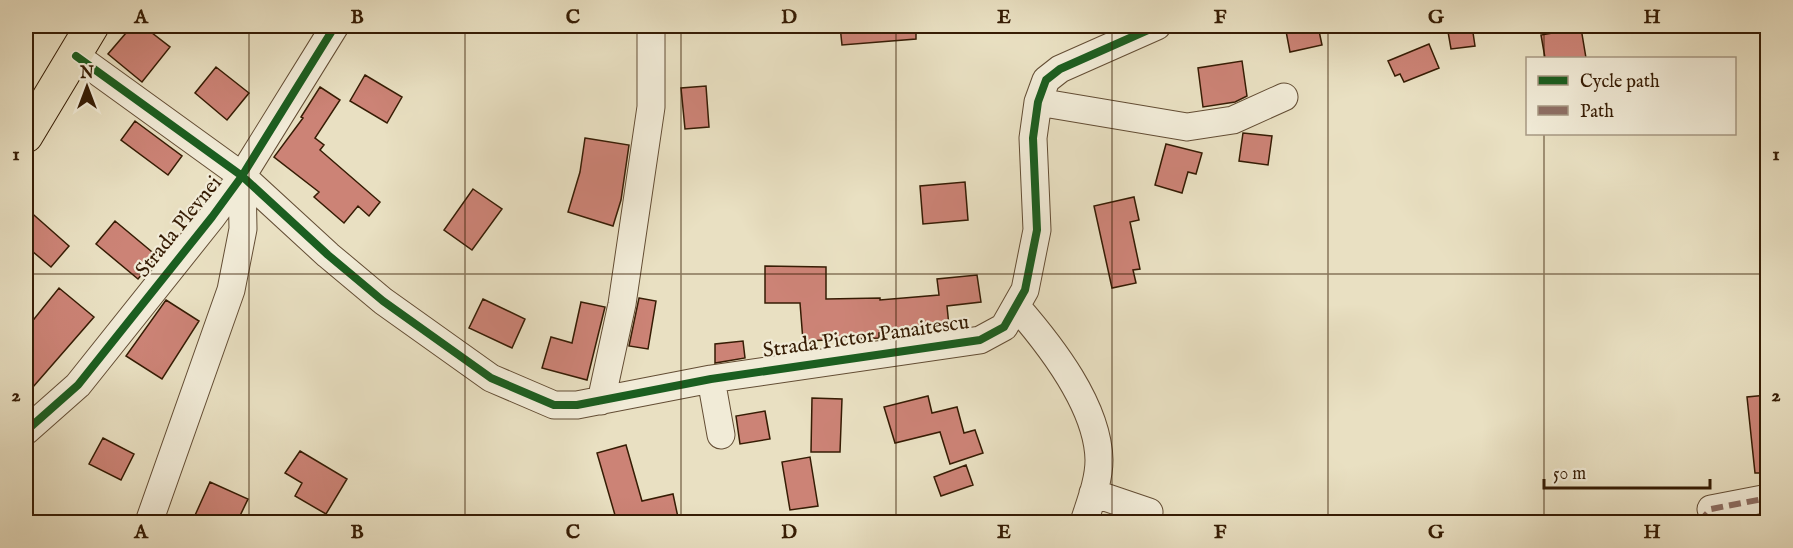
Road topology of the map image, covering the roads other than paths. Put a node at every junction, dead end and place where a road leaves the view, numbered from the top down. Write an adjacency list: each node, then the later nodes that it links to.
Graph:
1 (92, 26): 5 (main road)
2 (335, 26): 9 (street, Strada Plevnei)
3 (651, 26): 12 (street)
4 (1157, 26): 7 (street, Strada Pictor Panaitescu)
5 (76, 56): 8 (main road); 9 (street)
6 (1284, 97): 7 (street)
7 (1038, 102): 10 (street, Strada Pictor Panaitescu)
8 (26, 136)
9 (242, 176): 12 (street, Strada Pictor Panaitescu); 13 (street, Strada Plevnei); 19 (street)
10 (1017, 307): 11 (street, Strada Pictor Panaitescu); 15 (street)
11 (711, 379): 12 (street, Strada Pictor Panaitescu); 14 (street)
12 (601, 401)
13 (26, 430)
14 (721, 435)
15 (1094, 493): 18 (street); 20 (street)
16 (1767, 498): 17 (street)
17 (1711, 509)
18 (1149, 512)
19 (148, 522)
20 (1084, 522)

